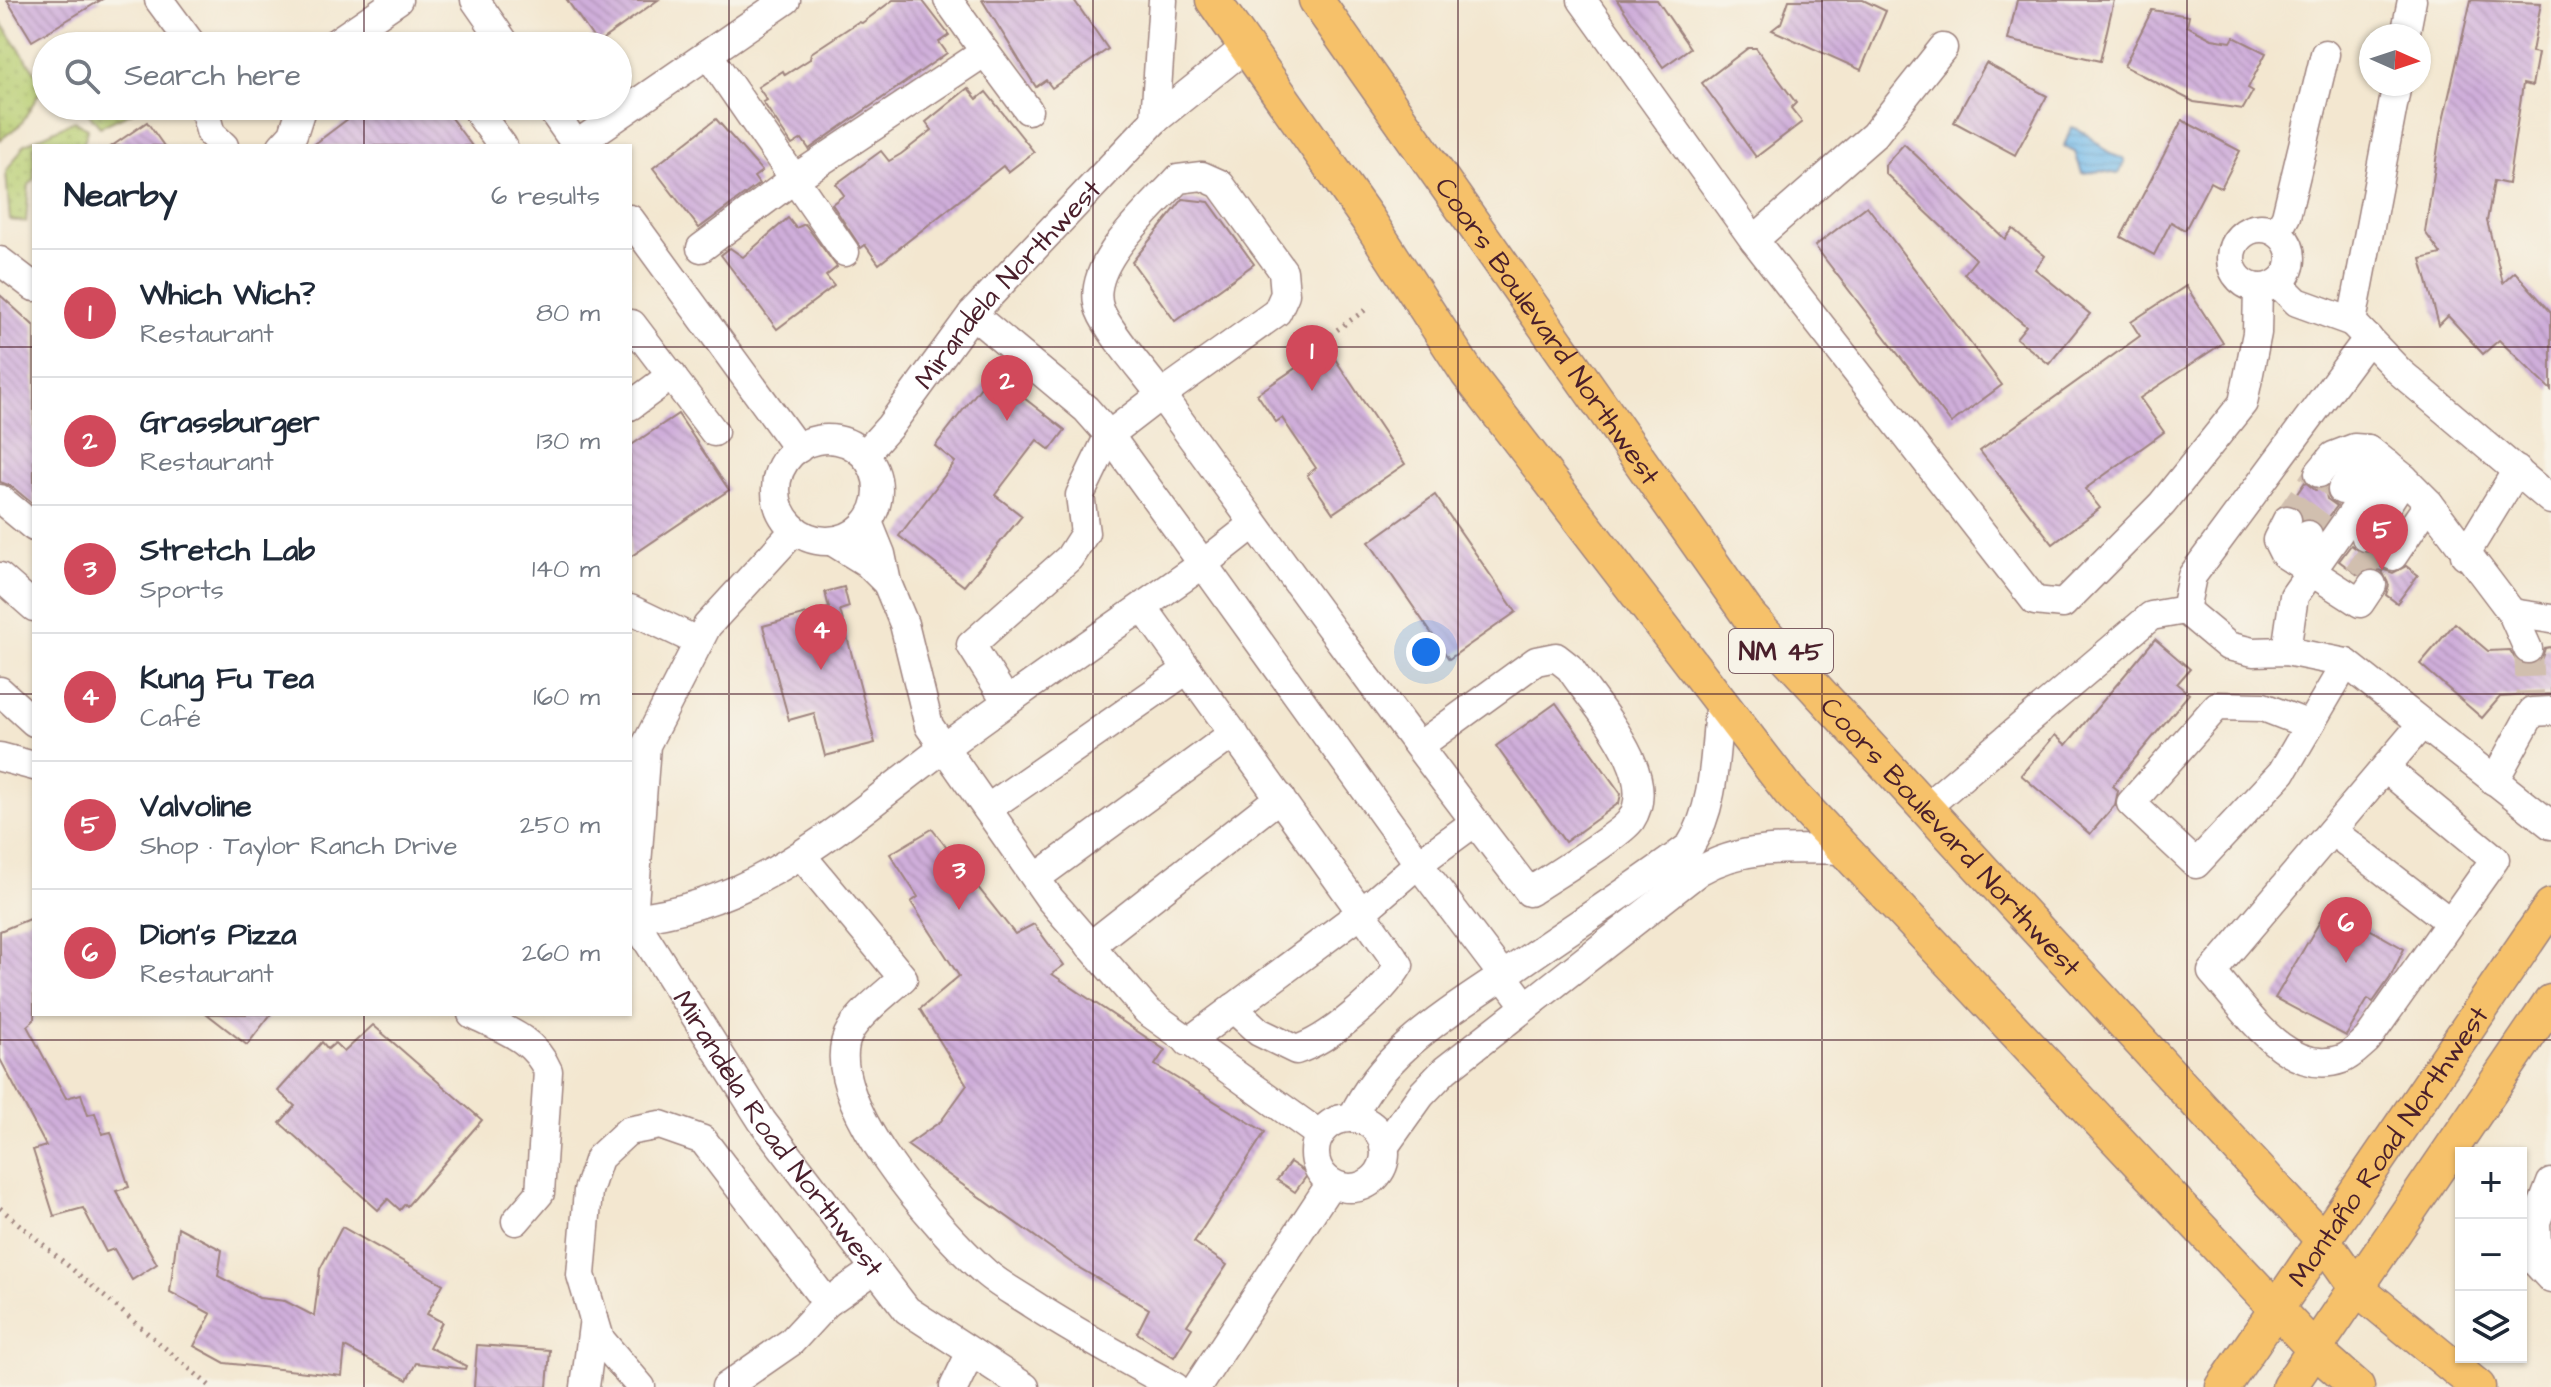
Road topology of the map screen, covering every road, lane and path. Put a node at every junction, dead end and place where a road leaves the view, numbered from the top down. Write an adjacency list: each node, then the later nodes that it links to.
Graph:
1 (159, 0): 12 (street)
2 (398, 0): 13 (street)
3 (475, 0): 14 (street)
4 (786, 0): 18 (street)
5 (948, 0): 17 (street)
6 (1163, 0): 28 (street)
7 (1213, 0): 15 (main road, NM 45)
8 (1316, 0): 96 (main road, Coors Boulevard Northwest / NM 45)
9 (1582, 0): 37 (street)
10 (2412, 0): 11 (street)
11 (2407, 24)
12 (183, 32)
13 (351, 32)
14 (497, 32)
15 (1246, 47): 28 (street, Mirandela Northwest); 82 (main road, NM 45)
16 (1943, 48): 37 (street)
17 (985, 52): 22 (street); 34 (street)
18 (708, 54): 21 (street); 34 (street)
19 (2325, 54): 36 (street)
20 (2395, 96): 46 (street)
21 (632, 107)
22 (1028, 110)
23 (207, 120): 29 (street)
24 (298, 120): 30 (street)
25 (484, 120): 31 (street)
26 (559, 120): 32 (street)
27 (614, 120): 33 (street)
28 (1155, 120): 44 (street, Mirandela Northwest)
29 (222, 144)
30 (284, 144)
31 (502, 144)
32 (576, 144)
33 (580, 144)
34 (794, 179): 38 (street); 39 (street)
35 (632, 222): 53 (street)
36 (2277, 232): 42 (street); 42 (street)
37 (1754, 240): 42 (street)
38 (701, 248)
39 (845, 252)
40 (0, 261): 41 (street)
41 (32, 285)
42 (2268, 286): 46 (street)
43 (1368, 308): 47 (path)
44 (972, 314): 52 (street); 54 (street, Mirandela Northwest)
45 (632, 324): 48 (street)
46 (2360, 330): 55 (street); 73 (street)
47 (1324, 339)
48 (672, 375): 50 (street); 51 (street)
49 (1161, 395): 49 (street); 52 (street); 61 (street)
50 (632, 405)
51 (714, 432)
52 (1109, 435): 67 (street); 83 (street)
53 (798, 449): 54 (street); 63 (street)
54 (865, 454): 60 (street)
55 (2517, 470): 59 (street); 66 (street)
56 (2401, 477): 57 (street); 65 (street); 66 (street); 78 (street)
57 (2331, 482)
58 (0, 499): 62 (street)
59 (2551, 500)
60 (868, 522): 64 (street); 69 (street)
61 (1254, 524): 67 (street); 89 (street)
62 (32, 525)
63 (794, 531): 64 (street); 76 (street)
64 (832, 541): 69 (street)
65 (2379, 546)
66 (2465, 555): 74 (street)
67 (1203, 564): 71 (street); 103 (street)
68 (0, 577): 70 (street)
69 (887, 583): 90 (street)
70 (32, 605)
71 (1143, 607): 80 (street); 83 (street)
72 (632, 610): 76 (street)
73 (2185, 610): 78 (street); 96 (street)
74 (2512, 613): 75 (street); 77 (street)
75 (2551, 619)
76 (699, 642): 107 (street)
77 (2528, 649)
78 (2286, 651): 79 (street)
79 (2346, 663): 86 (street); 87 (street)
80 (1188, 669): 88 (street); 97 (street)
81 (0, 691): 85 (street)
82 (1720, 701): 101 (main road, NM 45); 110 (street)
83 (1007, 702): 90 (street)
84 (2538, 706): 94 (street)
85 (32, 720)
86 (2307, 724): 86 (street)
87 (2422, 724): 93 (street); 94 (street)
88 (1234, 733): 95 (street); 104 (street)
89 (1419, 746): 98 (street); 98 (street)
90 (944, 747): 97 (street); 102 (street)
91 (0, 757): 92 (street)
92 (32, 765)
93 (2385, 768): 100 (street); 108 (street)
94 (2494, 781): 99 (street)
95 (1280, 797): 106 (street); 109 (street)
96 (1925, 808): 123 (main road, Coors Boulevard Northwest / NM 45)
97 (987, 809): 104 (street)
98 (1475, 822): 103 (street)
99 (2551, 825)
100 (2332, 831): 108 (street); 108 (street)
101 (1845, 850): 112 (street); 128 (main road, NM 45)
102 (802, 856): 107 (street); 138 (street)
103 (1419, 863): 106 (street); 110 (street)
104 (1036, 878): 109 (street)
105 (2551, 906): 123 (main road, Montaño Road Northwest)
106 (1362, 912): 113 (street); 113 (street)
107 (632, 918): 124 (street, Mirandela Road Northwest)
108 (2450, 922)
109 (1090, 946): 115 (street)
110 (1503, 976): 112 (street); 116 (street)
111 (2551, 1002): 126 (main road, Montaño Road Northwest)
112 (1526, 1006): 118 (street)
113 (1233, 1008): 115 (street)
114 (476, 1016): 122 (street)
115 (1188, 1042): 117 (street)
116 (1352, 1118): 117 (street); 118 (street)
117 (1320, 1135): 119 (street)
118 (1384, 1147): 119 (street)
119 (1331, 1183): 139 (street)
120 (2551, 1183): 125 (street)
121 (0, 1208): 132 (path)
122 (516, 1221)
123 (2323, 1240): 126 (main road, Coors Boulevard Northwest / NM 45); 128 (main road, Montaño Road Northwest)
124 (875, 1269): 127 (street); 131 (street, Mirandela Road Northwest)
125 (2551, 1279)
126 (2357, 1288): 130 (main road, Montaño Road Northwest); 143 (main road, Coors Boulevard Northwest / NM 45)
127 (827, 1303): 129 (street); 135 (street)
128 (2278, 1307): 130 (main road, NM 45); 140 (main road, Montaño Road Northwest)
129 (594, 1317): 133 (street); 134 (street)
130 (2315, 1350): 141 (main road, Montaño Road Northwest); 142 (main road, NM 45)
131 (971, 1352): 136 (street); 137 (street, Mirandela Road Northwest)
132 (211, 1387)
133 (585, 1387)
134 (641, 1387)
135 (726, 1387)
136 (954, 1387)
137 (1025, 1387)
138 (1175, 1387)
139 (1197, 1387)
140 (2223, 1387)
141 (2289, 1387)
142 (2357, 1387)
143 (2478, 1387)

